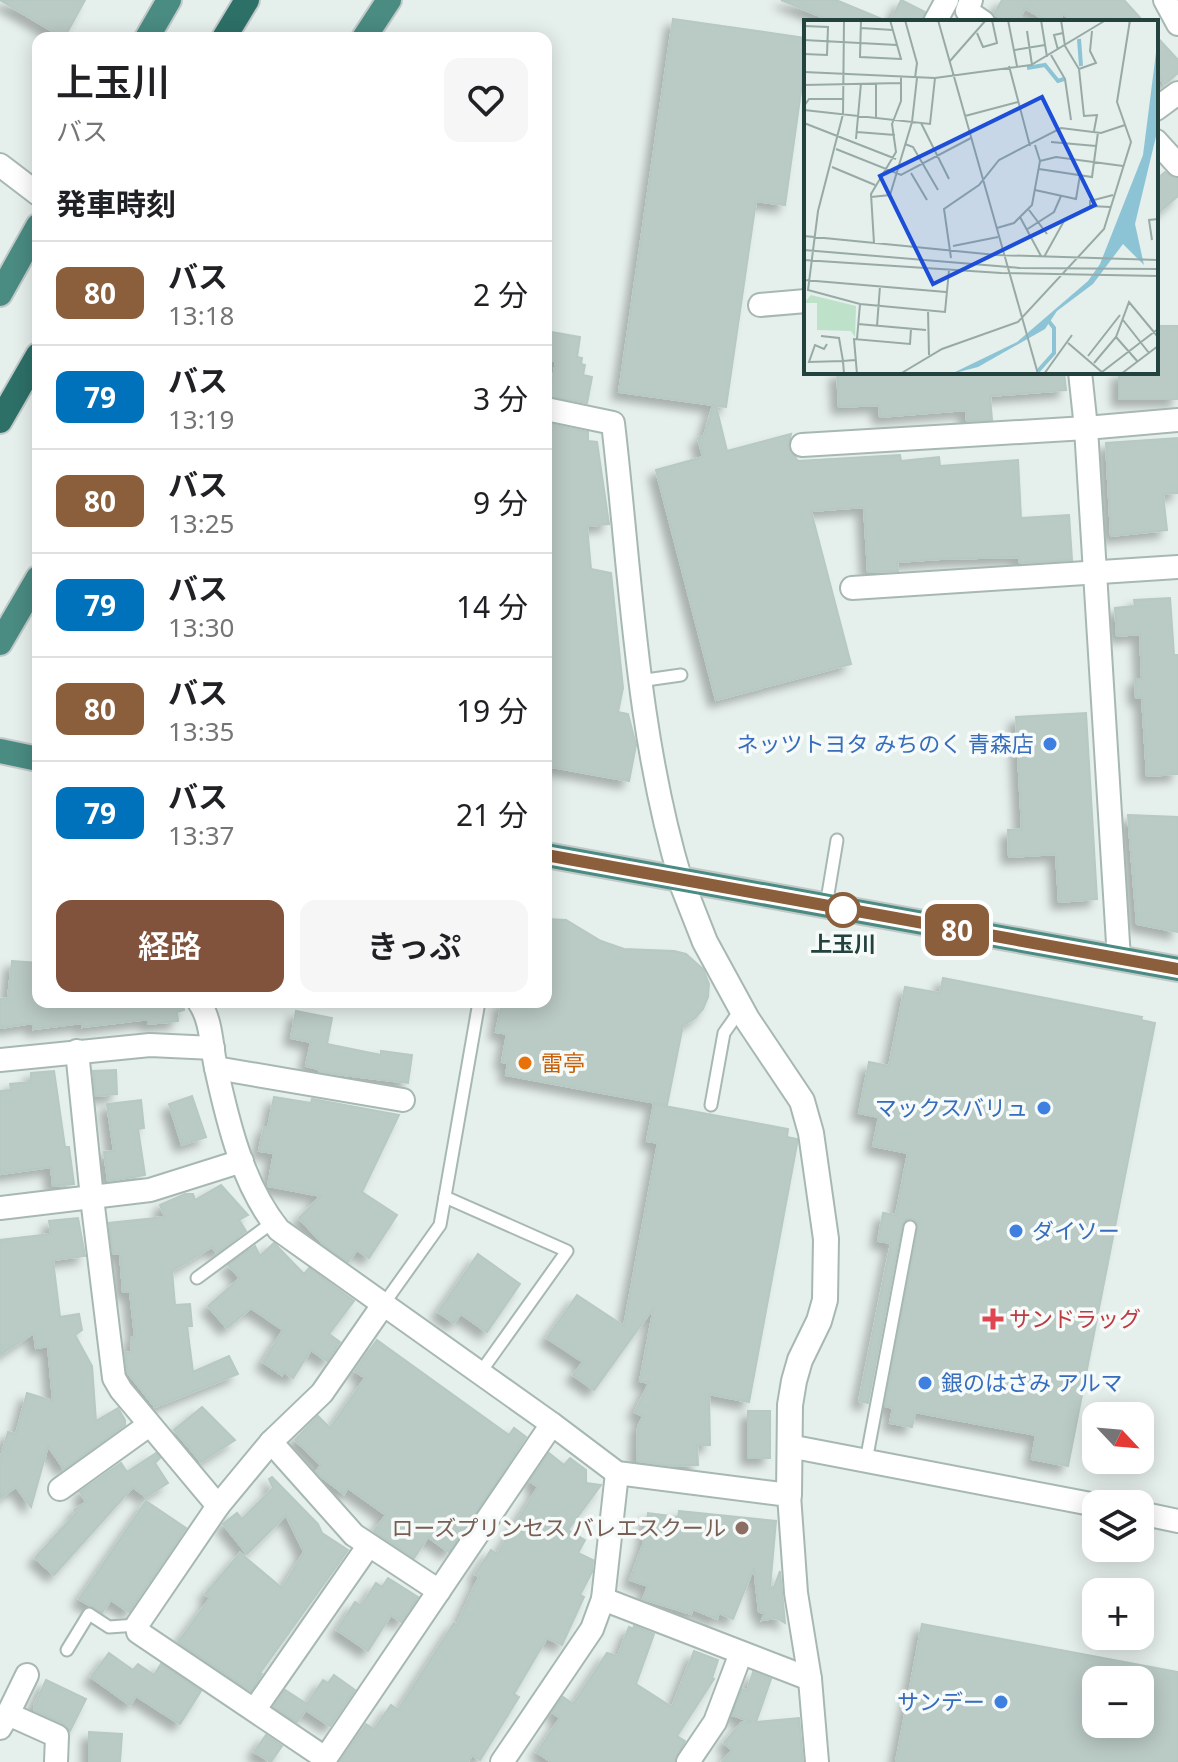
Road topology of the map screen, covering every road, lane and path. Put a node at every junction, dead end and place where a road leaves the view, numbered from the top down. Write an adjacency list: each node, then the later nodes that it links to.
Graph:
1 (169, 0): 8 (highway)
2 (247, 0): 9 (highway)
3 (389, 0): 10 (highway)
4 (1165, 0): 7 (street)
5 (963, 7): 6 (street)
6 (939, 20)
7 (1178, 24)
8 (150, 32)
9 (228, 32)
10 (368, 32)
11 (1178, 93): 12 (street)
12 (1158, 108)
13 (1158, 143): 14 (street)
14 (1178, 165)
15 (1, 167): 16 (street)
16 (32, 190)
17 (32, 237): 18 (highway)
18 (0, 294)
19 (804, 301): 20 (street)
20 (760, 305)
21 (32, 365): 25 (highway)
22 (1080, 374): 26 (street)
23 (552, 410): 34 (street)
24 (1178, 420): 26 (street)
25 (0, 421)
26 (1086, 428): 27 (street); 29 (street)
27 (802, 445)
28 (1178, 567): 29 (street)
29 (1095, 573): 31 (street); 41 (street)
30 (32, 588): 32 (highway)
31 (852, 588)
32 (0, 643)
33 (681, 675): 34 (lane)
34 (639, 681): 39 (street)
35 (0, 751): 36 (highway)
36 (32, 758)
37 (837, 840): 40 (lane)
38 (552, 856): 39 (highway)
39 (681, 881): 40 (highway); 45 (street)
40 (825, 907): 41 (highway)
41 (1119, 959): 42 (highway)
42 (1178, 969)
43 (202, 1008): 47 (street)
44 (478, 1008): 52 (lane)
45 (741, 1009): 50 (lane); 63 (street)
46 (77, 1051): 47 (street); 48 (street); 53 (street)
47 (214, 1058): 49 (street); 51 (street)
48 (0, 1060)
49 (403, 1100)
50 (711, 1105)
51 (242, 1161): 53 (street); 55 (street)
52 (445, 1197): 58 (lane); 59 (lane)
53 (92, 1198): 54 (street); 61 (street)
54 (0, 1208)
55 (273, 1222): 57 (lane); 58 (street)
56 (910, 1227): 64 (lane)
57 (197, 1278)
58 (383, 1305): 59 (street); 62 (street)
59 (480, 1373): 60 (street)
60 (552, 1424): 65 (street); 73 (street)
61 (149, 1425): 66 (street); 69 (street)
62 (271, 1442): 69 (street); 72 (street)
63 (789, 1446): 64 (street); 67 (street)
64 (866, 1461): 68 (street)
65 (617, 1473): 67 (street); 74 (street)
66 (60, 1489)
67 (789, 1495): 79 (street)
68 (1082, 1502)
69 (218, 1506): 75 (street)
70 (1154, 1516): 71 (street)
71 (1178, 1521)
72 (369, 1545): 73 (street); 80 (street)
73 (439, 1591): 82 (street)
74 (603, 1599): 77 (street); 84 (street)
75 (137, 1625): 76 (lane); 80 (street)
76 (67, 1650)
77 (741, 1653): 79 (street); 85 (street)
78 (27, 1675): 81 (street)
79 (810, 1679): 86 (street)
80 (255, 1709): 82 (street)
81 (4, 1721): 83 (street)
82 (324, 1760)
83 (56, 1762)
84 (502, 1762)
85 (688, 1762)
86 (817, 1762)

